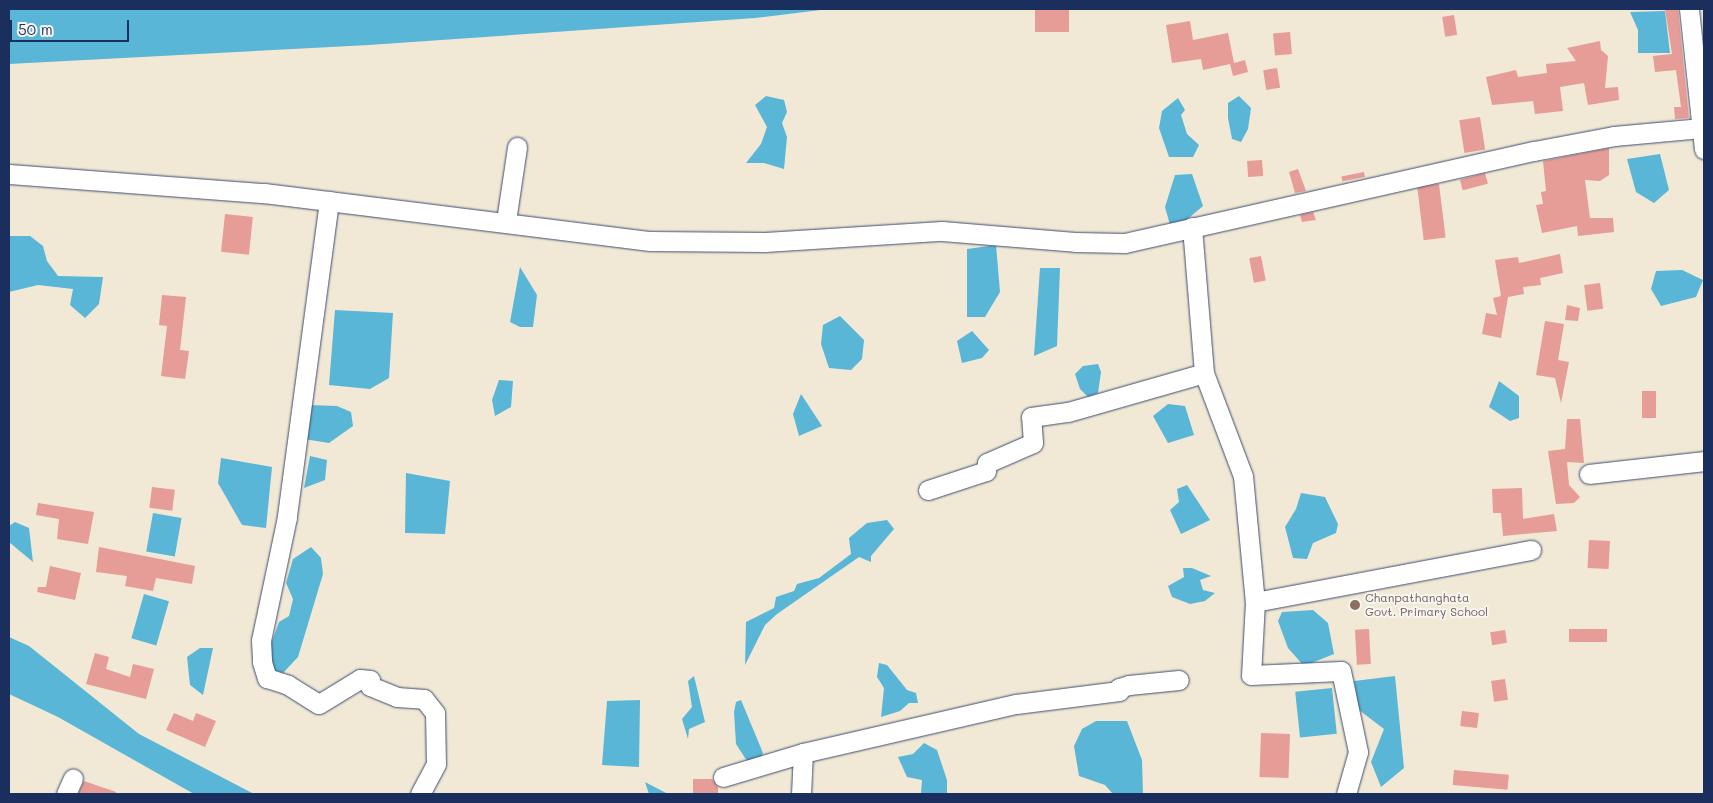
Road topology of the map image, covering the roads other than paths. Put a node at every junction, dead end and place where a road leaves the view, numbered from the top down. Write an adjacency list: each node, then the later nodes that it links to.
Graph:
1 (1689, 9): 2 (street)
2 (1702, 128): 4 (street); 8 (street)
3 (517, 147): 7 (street)
4 (1704, 149)
5 (9, 174): 6 (street)
6 (329, 201): 7 (street); 18 (street)
7 (506, 222): 8 (street)
8 (1192, 227): 9 (street)
9 (1204, 373): 12 (street); 14 (street)
10 (1704, 461): 11 (street)
11 (1589, 474)
12 (928, 490)
13 (1531, 550): 14 (street)
14 (1255, 602): 20 (street)
15 (1178, 680): 16 (street)
16 (803, 753): 17 (street); 19 (street)
17 (723, 777)
18 (420, 794)
19 (800, 794)
20 (1346, 794)

